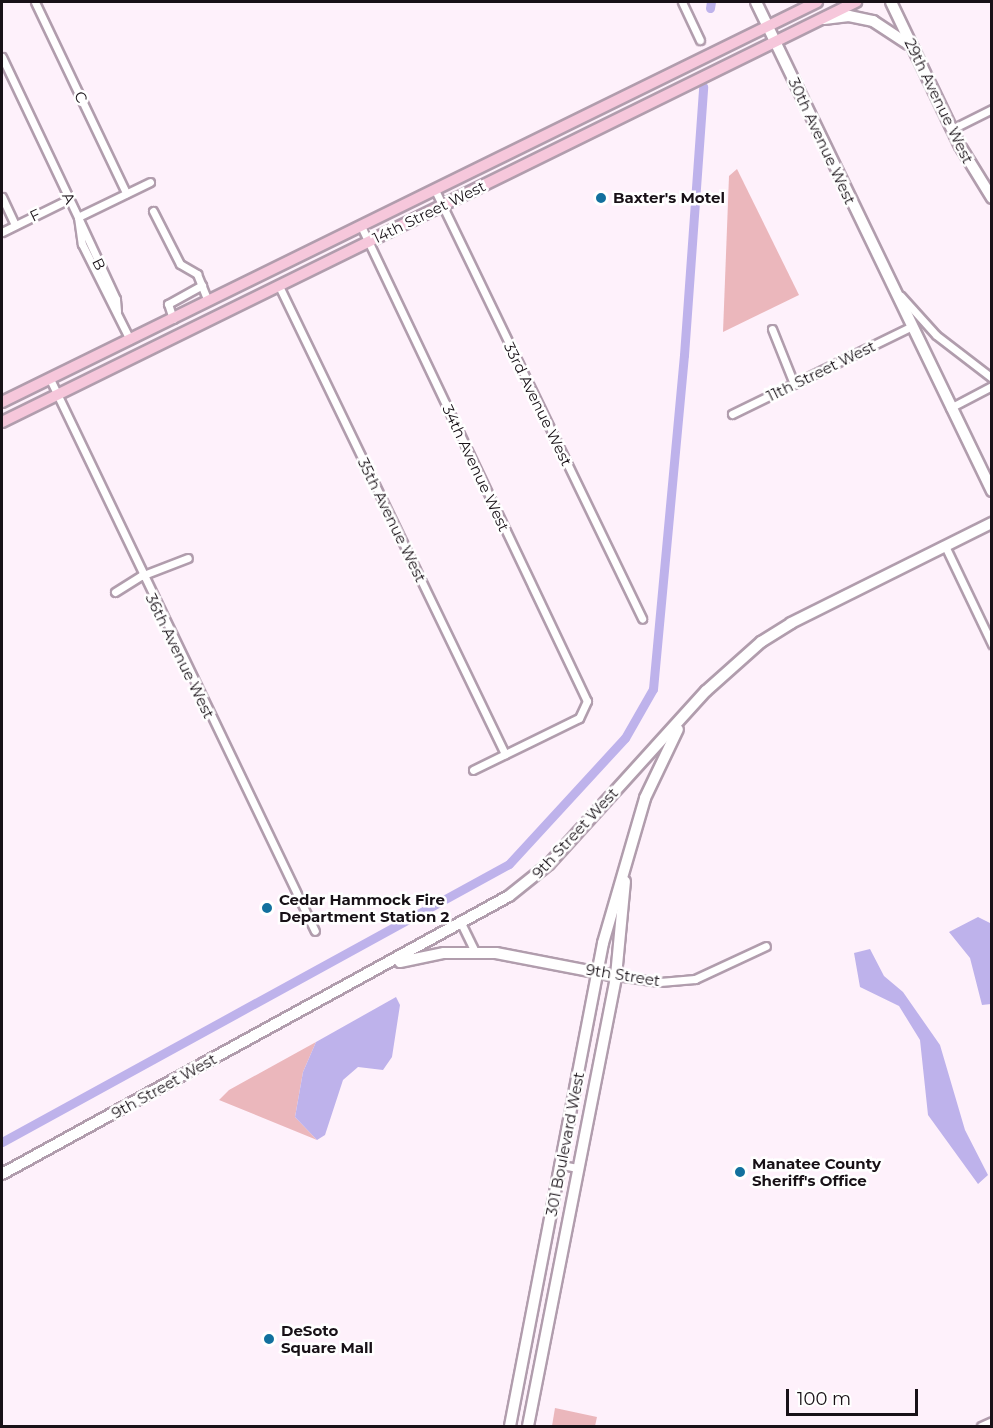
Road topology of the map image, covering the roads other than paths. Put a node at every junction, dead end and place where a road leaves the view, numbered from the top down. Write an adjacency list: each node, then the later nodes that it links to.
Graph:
1 (35, 2): 17 (street, C)
2 (682, 2): 9 (street)
3 (756, 2): 8 (main road, 30th Avenue West)
4 (818, 2): 8 (main road, 14th Street West)
5 (856, 2): 7 (main road, 14th Street West)
6 (891, 2): 11 (main road, 29th Avenue West)
7 (820, 19): 10 (main road, 14th Street West); 11 (main road)
8 (768, 26): 10 (main road, 30th Avenue West); 16 (main road, 14th Street West)
9 (700, 40)
10 (776, 41): 21 (main road, 14th Street West); 28 (main road, 30th Avenue West)
11 (914, 50): 14 (main road, 29th Avenue West)
12 (2, 57): 20 (street, A)
13 (992, 109): 14 (street)
14 (952, 129): 19 (main road, 29th Avenue West)
15 (150, 182): 17 (street)
16 (435, 190): 21 (street, 33rd Avenue West); 25 (main road, 14th Street West)
17 (126, 193): 23 (street)
18 (2, 197): 24 (street)
19 (992, 198)
20 (69, 199): 23 (street, A); 24 (street, F)
21 (441, 206): 27 (main road, 14th Street West); 51 (street, 33rd Avenue West)
22 (153, 211): 29 (street)
23 (78, 217): 35 (street, A)
24 (15, 225): 26 (street, F)
25 (361, 226): 27 (street, 34th Avenue West); 31 (main road, 14th Street West)
26 (2, 232)
27 (368, 242): 30 (main road, 14th Street West); 54 (street, 34th Avenue West)
28 (887, 281): 33 (main road, 30th Avenue West); 36 (street, 30th Avenue West)
29 (202, 285): 31 (street); 32 (street)
30 (279, 286): 40 (main road, 14th Street West); 54 (street, 35th Avenue West)
31 (208, 302): 32 (main road, 14th Street West)
32 (173, 319): 35 (main road, 14th Street West)
33 (910, 327): 38 (street, 11th Street West); 42 (main road, 30th Avenue West)
34 (772, 329): 38 (street)
35 (130, 340): 37 (main road, 14th Street West)
36 (992, 378)
37 (50, 379): 40 (street, 36th Avenue West); 41 (main road, 14th Street West)
38 (794, 384): 43 (street, 11th Street West)
39 (992, 386): 42 (street)
40 (57, 394): 44 (main road, 14th Street West); 49 (street, 36th Avenue West)
41 (2, 402)
42 (950, 408): 45 (main road, 30th Avenue West)
43 (732, 414)
44 (2, 422)
45 (992, 491)
46 (992, 523): 47 (main road, 9th Street West)
47 (945, 546): 52 (street); 53 (main road, 9th Street West)
48 (188, 558): 49 (street)
49 (141, 576): 50 (street); 58 (street, 36th Avenue West)
50 (115, 592)
51 (642, 619)
52 (991, 642)
53 (698, 702): 56 (main road, 301 Boulevard West); 57 (main road, 9th Street West)
54 (505, 754): 55 (street)
55 (473, 770)
56 (626, 863): 62 (main road, 301 Boulevard West); 63 (main road, 301 Boulevard West)
57 (461, 923): 60 (street); 61 (main road, 9th Street West)
58 (315, 931)
59 (766, 946): 63 (street, 9th Street)
60 (475, 952): 61 (main road, 9th Street); 62 (main road, 9th Street)
61 (376, 970): 66 (main road, 9th Street West)
62 (597, 971): 63 (main road, 9th Street); 64 (main road, 301 Boulevard West)
63 (616, 976): 65 (main road, 301 Boulevard West)
64 (561, 1165): 65 (street); 68 (main road, 301 Boulevard West)
65 (578, 1168): 69 (main road, 301 Boulevard West)
66 (2, 1174)
67 (992, 1421): 70 (street)
68 (510, 1426)
69 (528, 1426)
70 (981, 1426)

